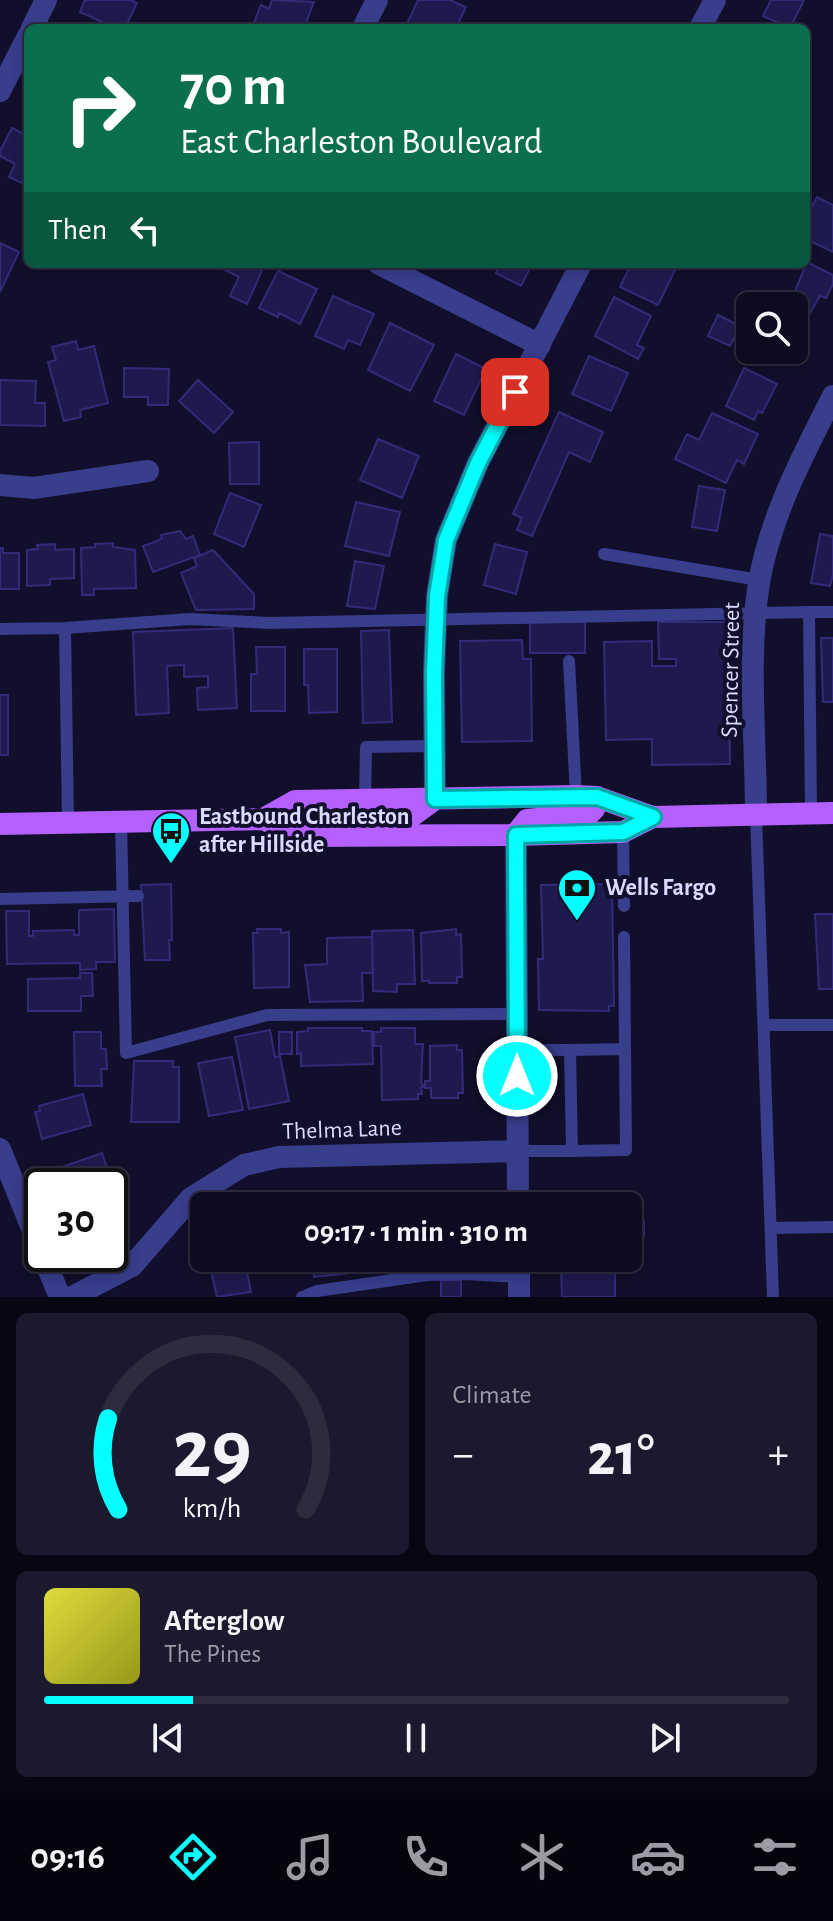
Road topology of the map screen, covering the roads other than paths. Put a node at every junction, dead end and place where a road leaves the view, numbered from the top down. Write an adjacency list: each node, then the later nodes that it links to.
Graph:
1 (46, 0): 4 (street)
2 (377, 0): 5 (street)
3 (715, 0): 6 (street)
4 (34, 24)
5 (365, 24)
6 (702, 24)
7 (24, 45): 8 (street)
8 (9, 81)
9 (387, 268): 11 (street)
10 (579, 268): 11 (street)
11 (540, 345): 20 (street)
12 (830, 410): 16 (street, Spencer Street)
13 (148, 471): 14 (street)
14 (0, 485)
15 (604, 554): 16 (lane)
16 (759, 580): 19 (street, Spencer Street)
17 (809, 612): 18 (lane); 19 (lane); 28 (lane)
18 (833, 612)
19 (755, 615): 20 (lane); 29 (street, Spencer Street)
20 (436, 619): 21 (lane); 24 (street)
21 (65, 628): 22 (lane); 33 (lane)
22 (0, 629)
23 (569, 661): 25 (lane)
24 (434, 746): 26 (street); 27 (lane)
25 (586, 797): 26 (main road); 30 (main road); 36 (main road)
26 (435, 799): 27 (main road); 37 (main road)
27 (365, 801): 31 (main road)
28 (822, 814): 29 (main road)
29 (756, 815): 30 (main road); 44 (lane)
30 (653, 817): 35 (main road)
31 (263, 819): 32 (main road); 37 (main road)
32 (121, 822): 33 (main road); 38 (lane)
33 (68, 823): 34 (main road)
34 (0, 824)
35 (623, 832): 36 (main road); 41 (lane)
36 (516, 835): 37 (main road); 43 (street)
37 (299, 836)
38 (122, 896): 39 (lane); 40 (lane); 43 (lane)
39 (138, 896)
40 (0, 899)
41 (624, 906)
42 (624, 937): 46 (lane)
43 (517, 1014): 47 (street)
44 (765, 1025): 45 (lane); 55 (lane)
45 (833, 1025)
46 (625, 1049): 48 (lane); 51 (lane)
47 (517, 1050): 48 (lane); 50 (street)
48 (570, 1050): 51 (lane)
49 (0, 1151): 53 (street)
50 (518, 1151): 51 (lane); 52 (street); 59 (street, Thelma Lane)
51 (572, 1151)
52 (518, 1192)
53 (24, 1209)
54 (833, 1227): 55 (lane)
55 (771, 1228): 61 (lane)
56 (50, 1272): 58 (street)
57 (519, 1277): 60 (lane)
58 (60, 1297)
59 (72, 1297)
60 (302, 1297)
61 (773, 1297)

